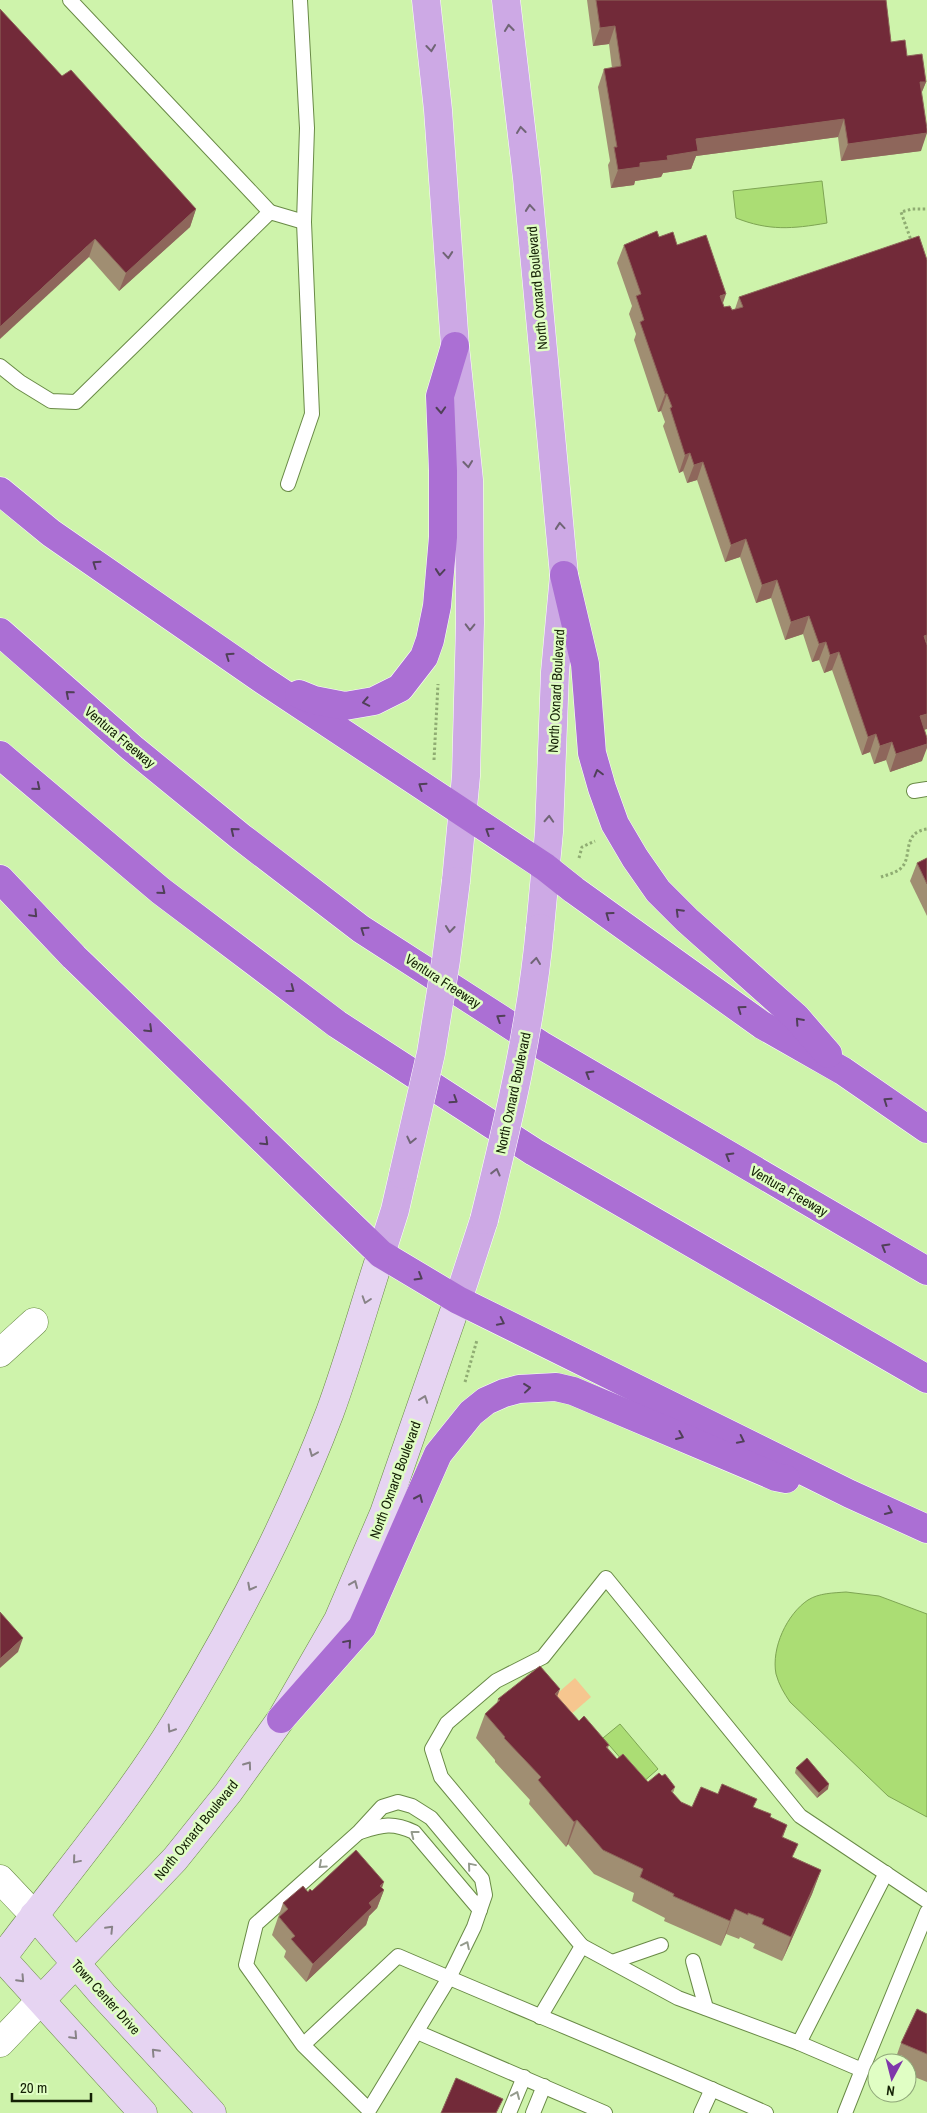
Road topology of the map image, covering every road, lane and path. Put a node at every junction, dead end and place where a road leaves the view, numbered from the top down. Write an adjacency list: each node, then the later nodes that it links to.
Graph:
1 (70, 0): 6 (lane)
2 (300, 0): 7 (lane)
3 (426, 0): 9 (main road, one-way to 9)
4 (506, 0): 13 (main road, North Oxnard Boulevard, one-way to 4)
5 (927, 209): 8 (path)
6 (270, 212): 7 (lane); 10 (lane)
7 (304, 222): 11 (lane)
8 (914, 249)
9 (455, 346): 16 (highway, one-way to 16); 19 (main road, one-way to 19)
10 (0, 366)
11 (288, 484)
12 (0, 491): 16 (highway, one-way to 12)
13 (564, 575): 23 (main road, North Oxnard Boulevard, one-way to 13); 26 (highway, one-way to 13)
14 (0, 632): 29 (highway, Ventura Freeway, one-way to 14)
15 (437, 679): 18 (path)
16 (263, 680): 19 (highway, one-way to 16)
17 (0, 755): 34 (highway, one-way to 34)
18 (434, 766)
19 (462, 814): 23 (highway, one-way to 19); 28 (main road, one-way to 28, bridge)
20 (927, 829): 24 (path)
21 (597, 840): 22 (path)
22 (577, 863)
23 (545, 867): 26 (highway, one-way to 23); 30 (main road, North Oxnard Boulevard, one-way to 23, bridge)
24 (881, 877)
25 (0, 879): 28 (highway, one-way to 28)
26 (842, 1070): 27 (highway, one-way to 26)
27 (927, 1129)
28 (381, 1254): 30 (highway, one-way to 30); 45 (main road, one-way to 45)
29 (927, 1271)
30 (458, 1300): 36 (highway, one-way to 36); 38 (main road, North Oxnard Boulevard, one-way to 30)
31 (34, 1322): 33 (street)
32 (478, 1337): 35 (path)
33 (0, 1353)
34 (927, 1379)
35 (465, 1383)
36 (850, 1494): 37 (highway, one-way to 37); 38 (highway, one-way to 36)
37 (927, 1529)
38 (282, 1719): 51 (main road, North Oxnard Boulevard, one-way to 38)
39 (359, 1832): 43 (lane, one-way to 39); 43 (lane, one-way to 39); 59 (lane, one-way to 59)
40 (886, 1873): 42 (lane); 46 (lane); 58 (lane)
41 (0, 1879): 45 (street, Town Center Drive)
42 (927, 1901)
43 (480, 1910): 52 (lane, one-way to 43)
44 (927, 1912): 60 (lane)
45 (34, 1914): 48 (main road); 51 (main road, Town Center Drive)
46 (582, 1946): 50 (lane); 55 (lane)
47 (662, 1946): 50 (lane)
48 (1, 1958): 53 (main road, one-way to 53)
49 (694, 1961): 54 (lane)
50 (612, 1962): 54 (lane)
51 (76, 1964): 53 (main road, North Oxnard Boulevard); 66 (main road, Town Center Drive, one-way to 51)
52 (449, 1978): 55 (lane); 56 (lane); 59 (lane)
53 (41, 2000): 57 (street, North Oxnard Boulevard); 65 (main road, one-way to 65)
54 (706, 2008): 58 (lane)
55 (540, 2017): 63 (lane)
56 (417, 2032): 61 (lane); 64 (lane)
57 (0, 2043)
58 (799, 2043): 60 (lane)
59 (303, 2045): 64 (lane)
60 (862, 2070): 72 (lane)
61 (524, 2077): 62 (lane); 67 (lane, one-way to 61)
62 (544, 2086): 68 (lane); 69 (lane)
63 (712, 2089): 70 (lane); 71 (lane)
64 (369, 2111)
65 (143, 2113)
66 (212, 2113)
67 (509, 2113)
68 (533, 2113)
69 (605, 2113)
70 (701, 2113)
71 (766, 2113)
72 (844, 2113)

